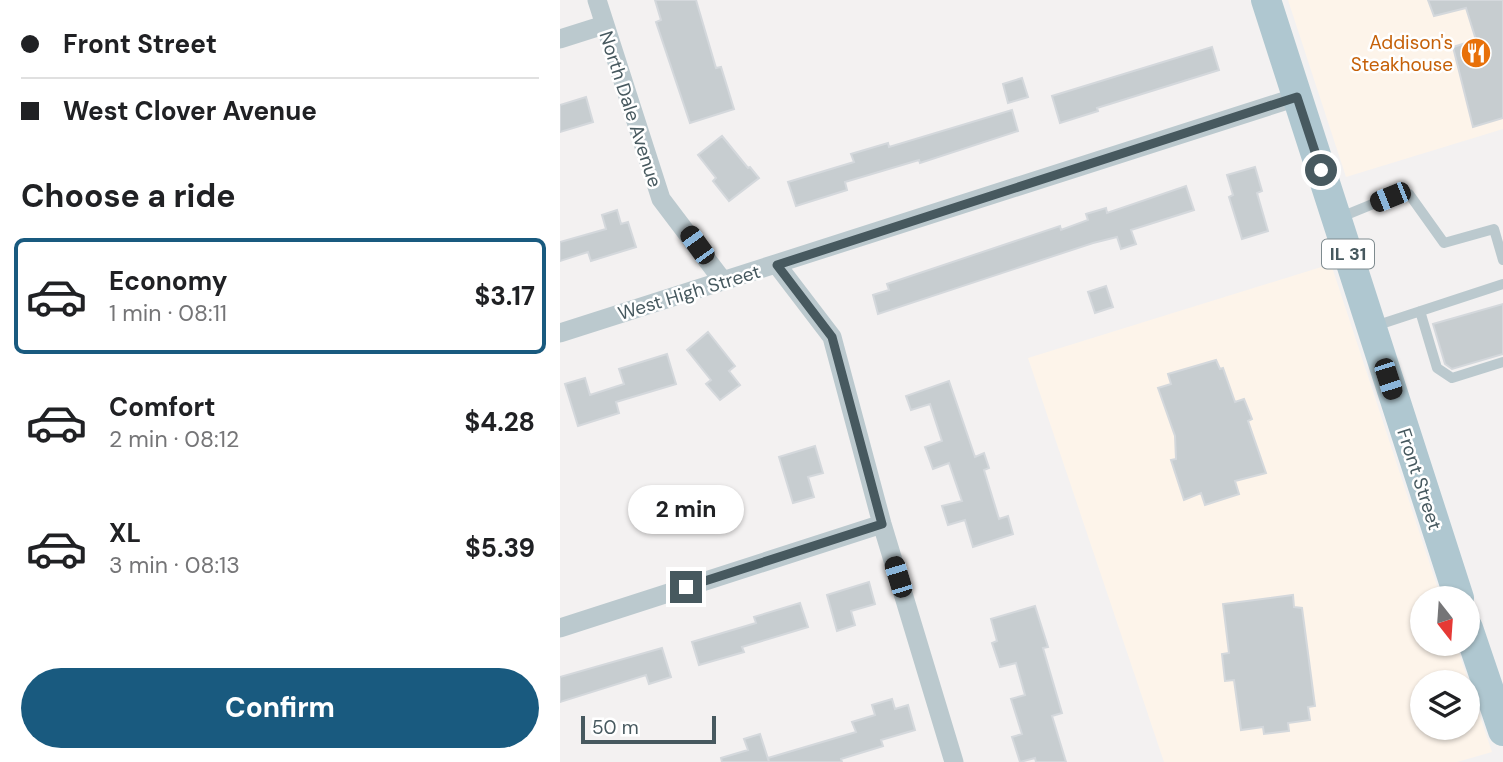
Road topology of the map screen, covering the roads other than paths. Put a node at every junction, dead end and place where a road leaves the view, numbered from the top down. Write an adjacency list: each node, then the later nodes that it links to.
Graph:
1 (597, 0): 3 (street, North Dale Avenue)
2 (1266, 0): 5 (main road, Front Street / IL 31)
3 (604, 24): 4 (street); 9 (street, North Dale Avenue)
4 (560, 39)
5 (1297, 97): 6 (main road, Front Street / IL 31); 8 (street, West High Street)
6 (1336, 219): 7 (lane); 12 (main road, Front Street / IL 31)
7 (1503, 260)
8 (777, 265): 9 (street, West High Street); 15 (street)
9 (723, 281): 13 (street, West High Street)
10 (1503, 284): 11 (lane)
11 (1420, 311): 12 (lane); 14 (lane)
12 (1371, 327): 16 (main road, Front Street / IL 31)
13 (560, 333)
14 (1503, 362)
15 (882, 524): 17 (street); 20 (street)
16 (1455, 586)
17 (560, 628)
18 (1478, 656): 19 (main road)
19 (1503, 731)
20 (954, 762)

